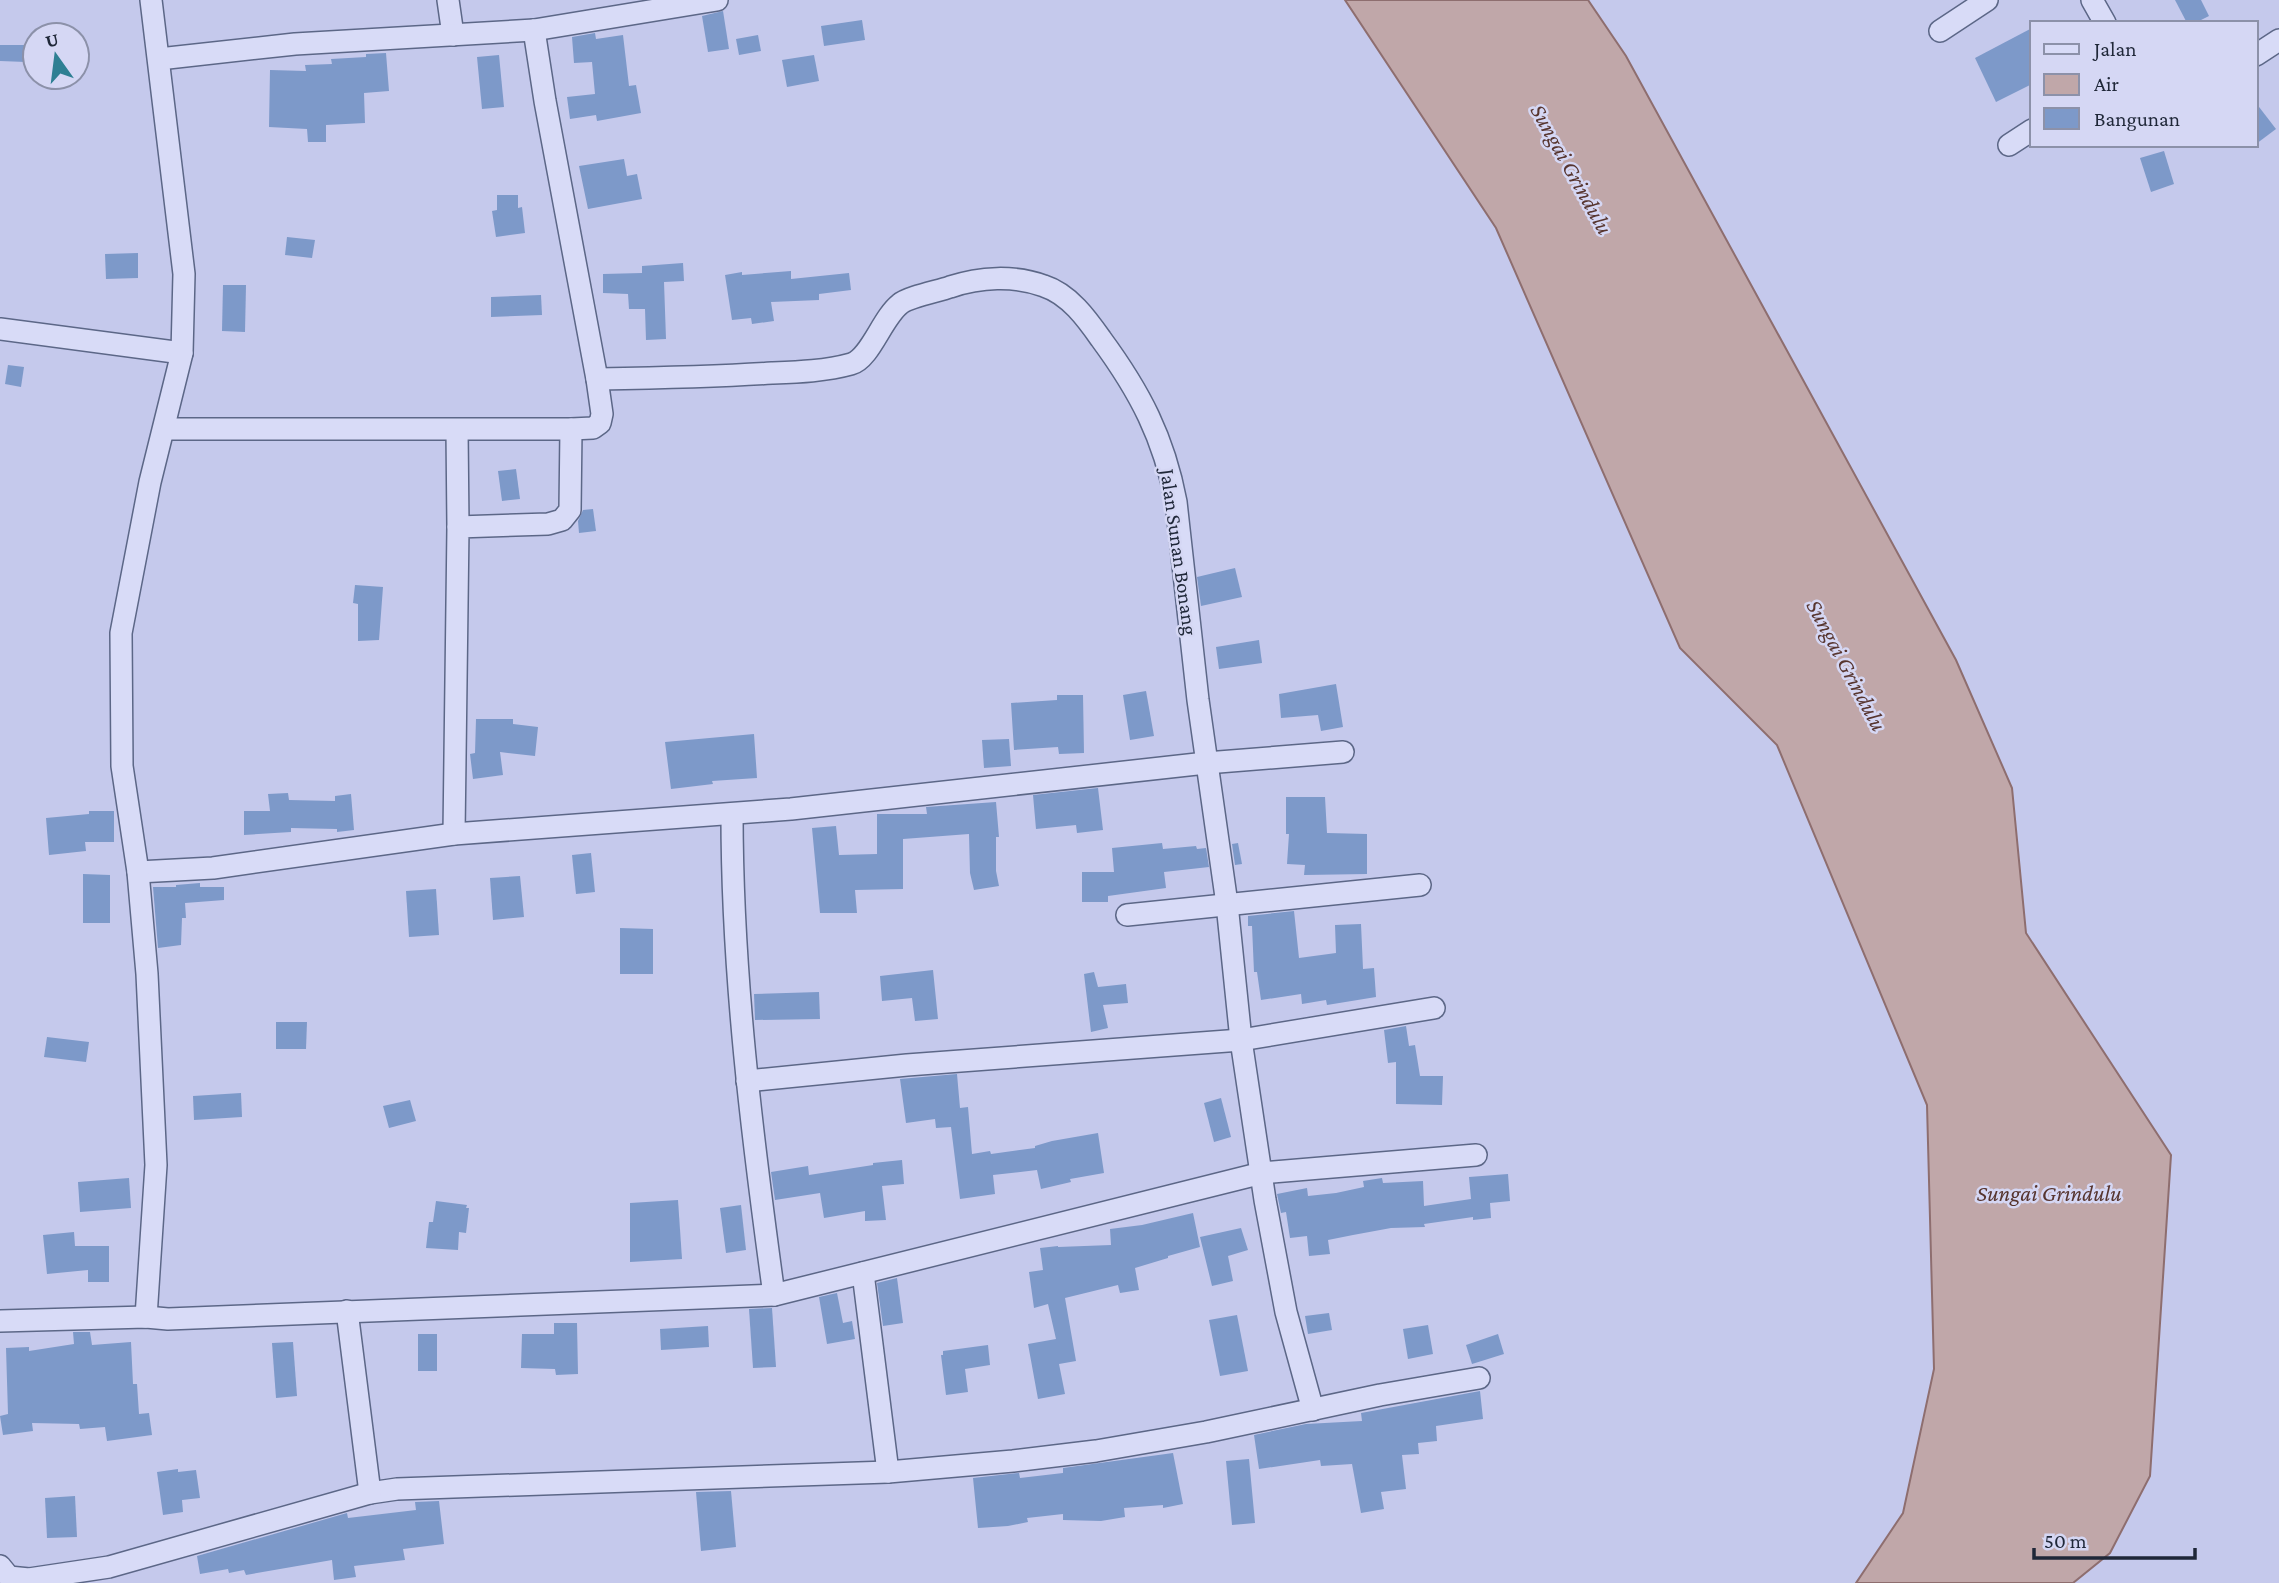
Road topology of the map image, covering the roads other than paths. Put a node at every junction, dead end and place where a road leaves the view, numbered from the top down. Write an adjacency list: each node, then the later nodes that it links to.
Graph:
1 (152, 0): 12 (street)
2 (448, 0): 9 (street)
3 (717, 0): 7 (street)
4 (1987, 0): 8 (street)
5 (2092, 0): 6 (street)
6 (2104, 21)
7 (534, 30): 9 (street); 17 (street)
8 (1940, 32)
9 (453, 35): 12 (street)
10 (2279, 40): 11 (street)
11 (2258, 54)
12 (159, 59): 16 (street)
13 (2030, 131): 14 (street)
14 (2009, 145)
15 (0, 329): 16 (street)
16 (182, 353): 18 (street)
17 (597, 379): 19 (street); 23 (street, Jalan Sunan Bonang)
18 (164, 429): 20 (street); 26 (street)
19 (571, 429): 20 (street); 21 (street)
20 (457, 430): 21 (street)
21 (457, 527): 25 (street)
22 (1343, 752): 23 (street)
23 (1206, 762): 24 (street); 28 (street, Jalan Sunan Bonang)
24 (732, 814): 25 (street); 32 (street)
25 (454, 834): 26 (street)
26 (138, 872): 38 (street)
27 (1420, 885): 28 (street)
28 (1227, 904): 29 (street); 31 (street, Jalan Sunan Bonang)
29 (1127, 915)
30 (1434, 1008): 31 (street)
31 (1241, 1040): 32 (street); 34 (street, Jalan Sunan Bonang)
32 (747, 1081): 36 (street)
33 (1476, 1156): 34 (street)
34 (1262, 1173): 35 (street); 41 (street, Jalan Sunan Bonang)
35 (863, 1273): 36 (street); 42 (street)
36 (774, 1295): 37 (street)
37 (347, 1311): 38 (street); 43 (street)
38 (146, 1317): 39 (street)
39 (0, 1321)
40 (1479, 1378): 41 (street)
41 (1313, 1410): 42 (street)
42 (888, 1472): 43 (street)
43 (370, 1493): 44 (street)
44 (3, 1573)

